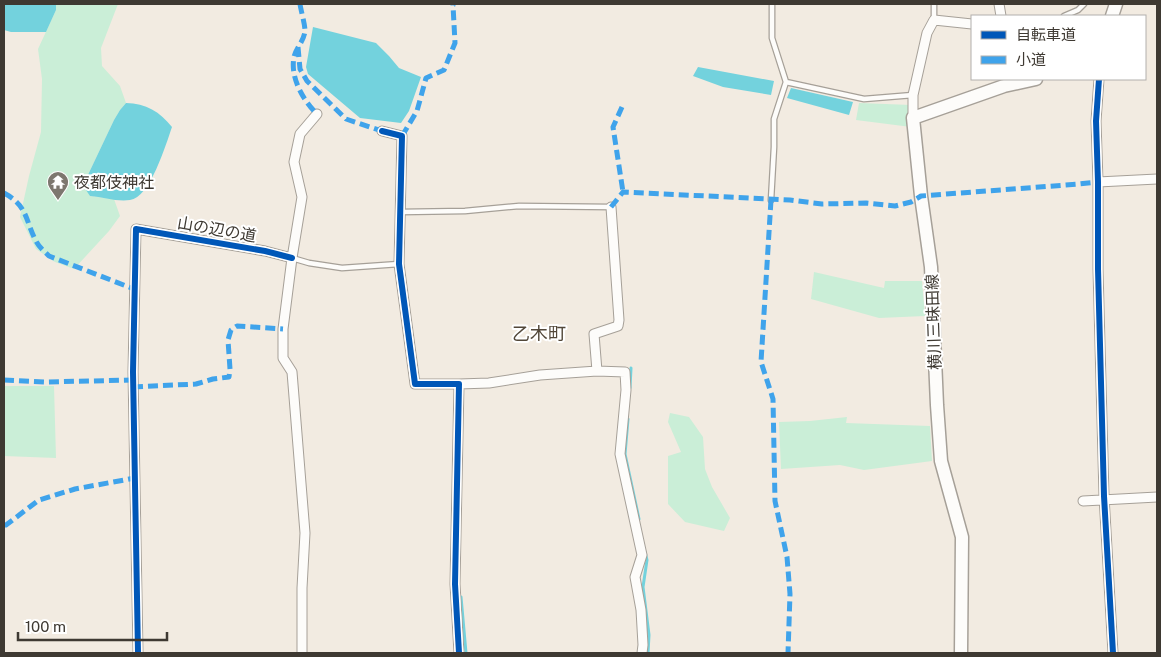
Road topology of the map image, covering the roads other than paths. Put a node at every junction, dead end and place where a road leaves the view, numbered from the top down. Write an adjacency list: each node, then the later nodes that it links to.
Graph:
1 (772, 4): 9 (lane)
2 (934, 4): 5 (lane)
3 (1082, 5): 4 (lane)
4 (1066, 15)
5 (934, 20): 6 (street); 10 (street)
6 (971, 24)
7 (1031, 80): 12 (main road)
8 (1098, 80): 15 (street)
9 (786, 82): 10 (lane); 16 (lane)
10 (913, 95): 12 (street)
11 (317, 114): 19 (street)
12 (913, 118): 30 (main road, 横川三昧田線)
13 (382, 131): 18 (street)
14 (1157, 179): 15 (street)
15 (1098, 182): 24 (street)
16 (771, 200)
17 (611, 207): 18 (lane); 21 (street)
18 (401, 212): 20 (street)
19 (292, 258): 20 (lane, 山の辺の道); 26 (street, 山の辺の道); 27 (street)
20 (399, 264): 22 (street)
21 (597, 371): 22 (street); 29 (street)
22 (459, 384): 28 (street)
23 (1157, 497): 24 (street)
24 (1104, 500): 25 (street); 31 (street)
25 (1083, 501)
26 (138, 653)
27 (302, 653)
28 (460, 653)
29 (642, 653)
30 (961, 653)
31 (1113, 653)

